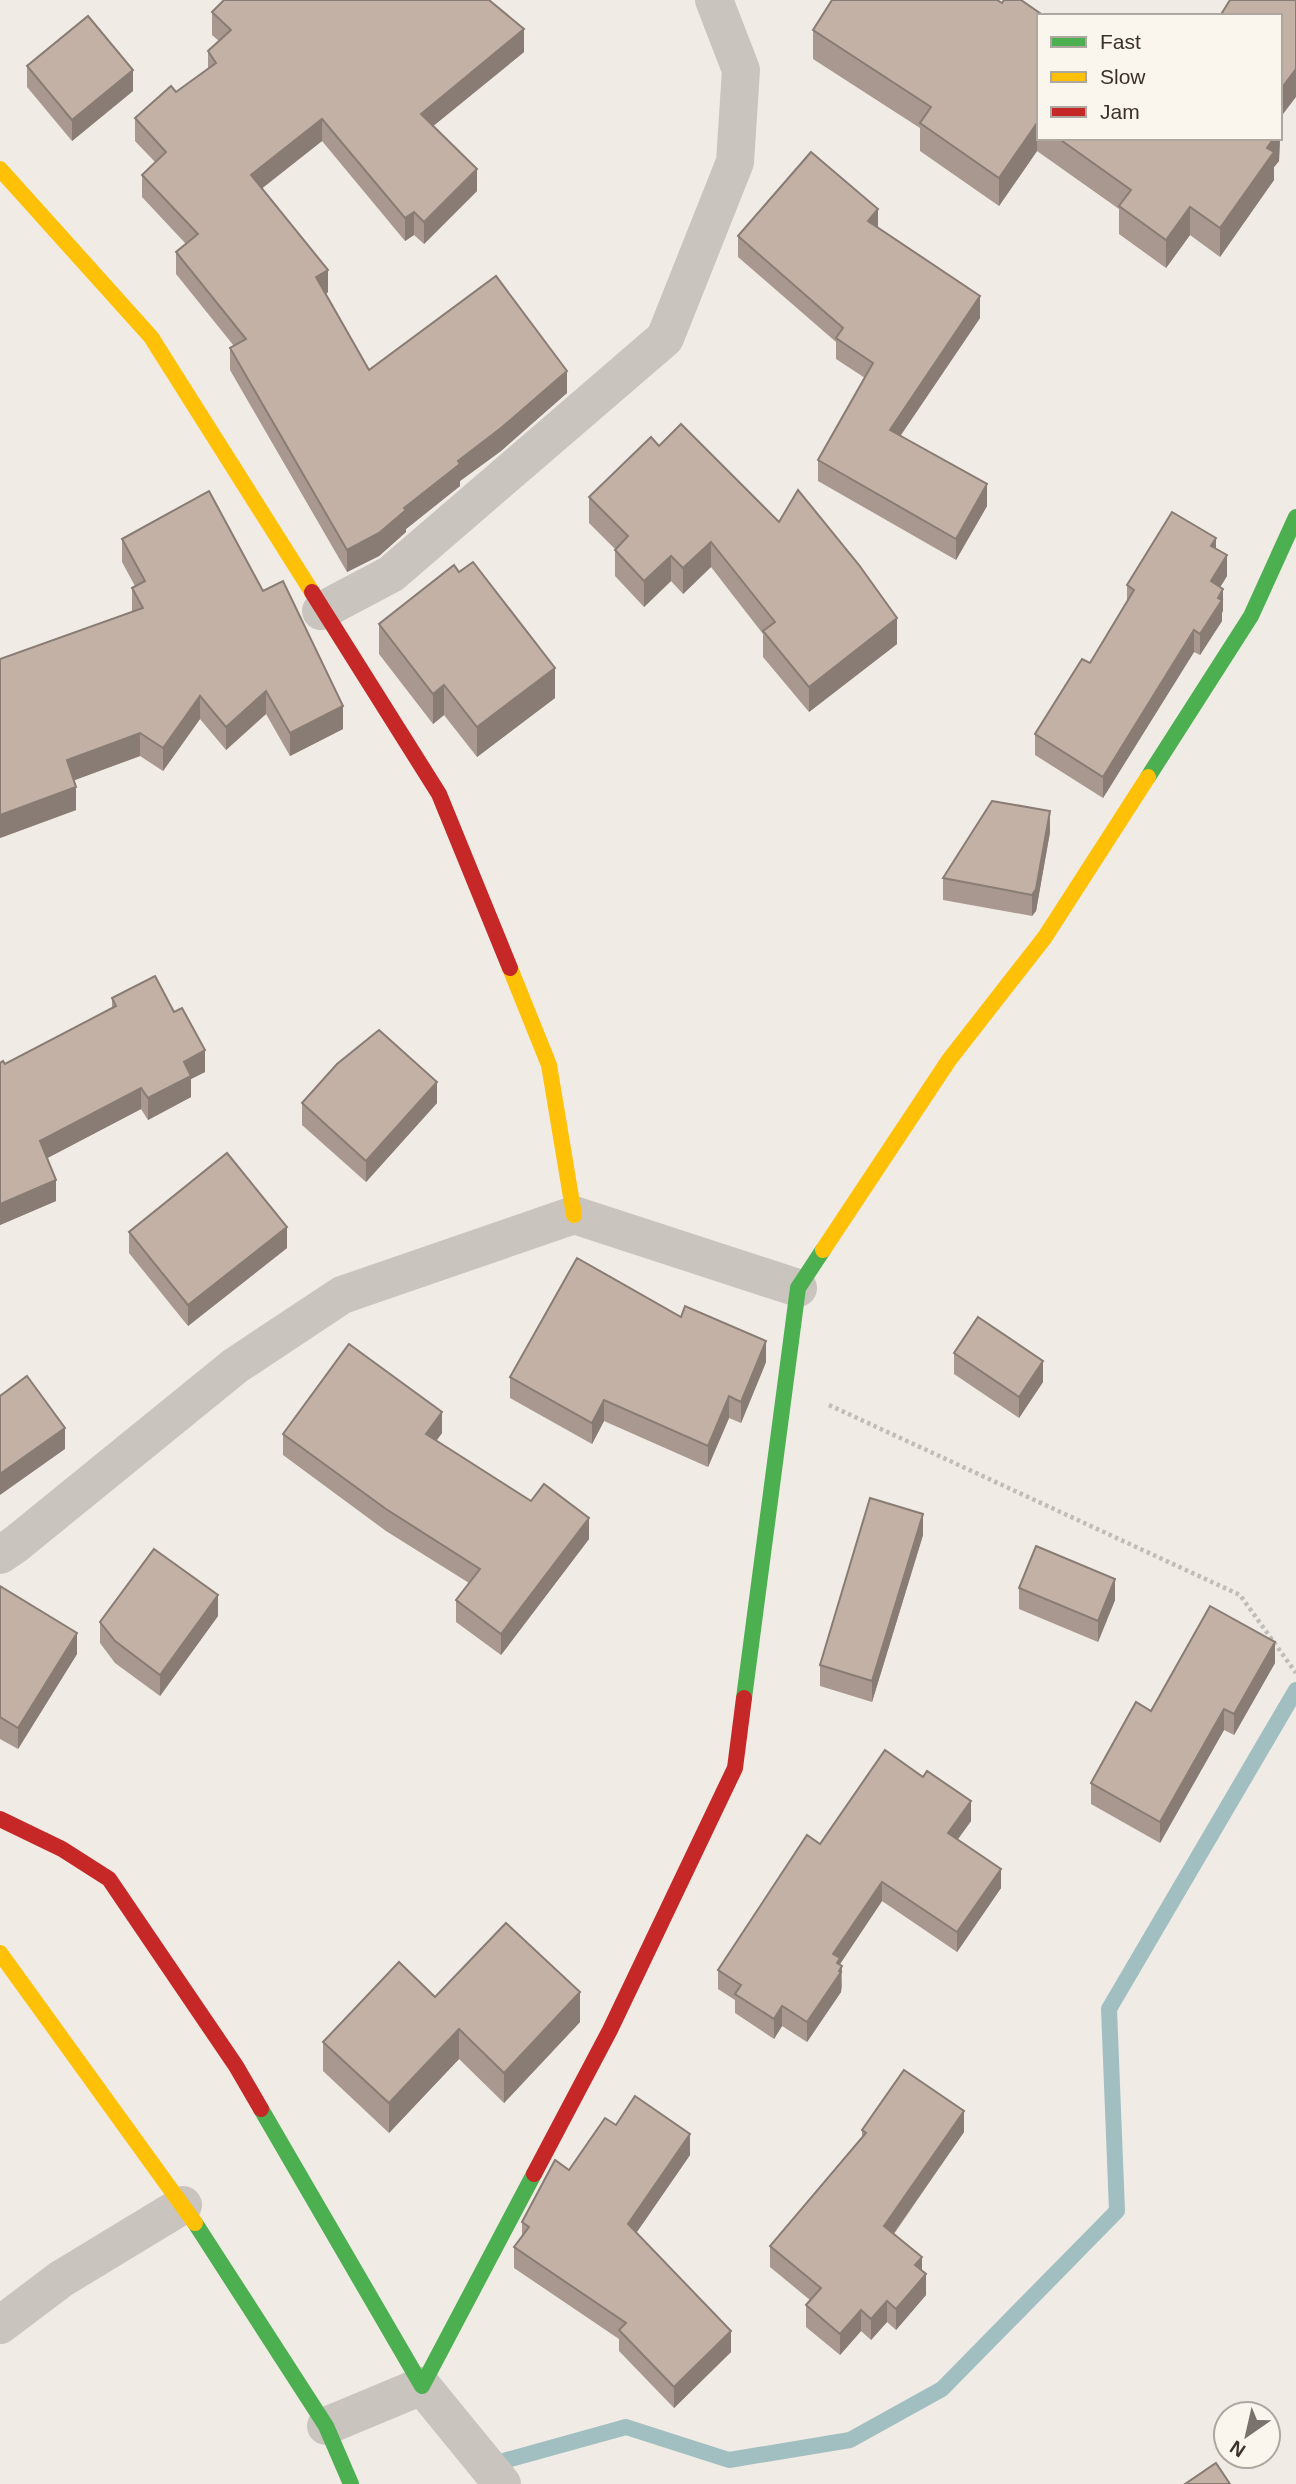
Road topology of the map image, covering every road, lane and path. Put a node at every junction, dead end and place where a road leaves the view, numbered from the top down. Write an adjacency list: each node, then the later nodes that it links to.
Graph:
1 (714, 0): 4 (street)
2 (0, 169): 4 (street)
3 (1296, 517): 6 (street)
4 (321, 611): 5 (street)
5 (574, 1215): 6 (street); 8 (street)
6 (798, 1289): 7 (street)
7 (785, 1385): 9 (path); 14 (street)
8 (0, 1555)
9 (1296, 1673)
10 (0, 1819): 14 (street)
11 (0, 1953): 12 (street)
12 (183, 2205): 13 (street); 15 (street)
13 (0, 2325)
14 (422, 2386): 15 (street); 17 (street)
15 (326, 2426): 16 (street)
16 (351, 2484)
17 (502, 2484)

